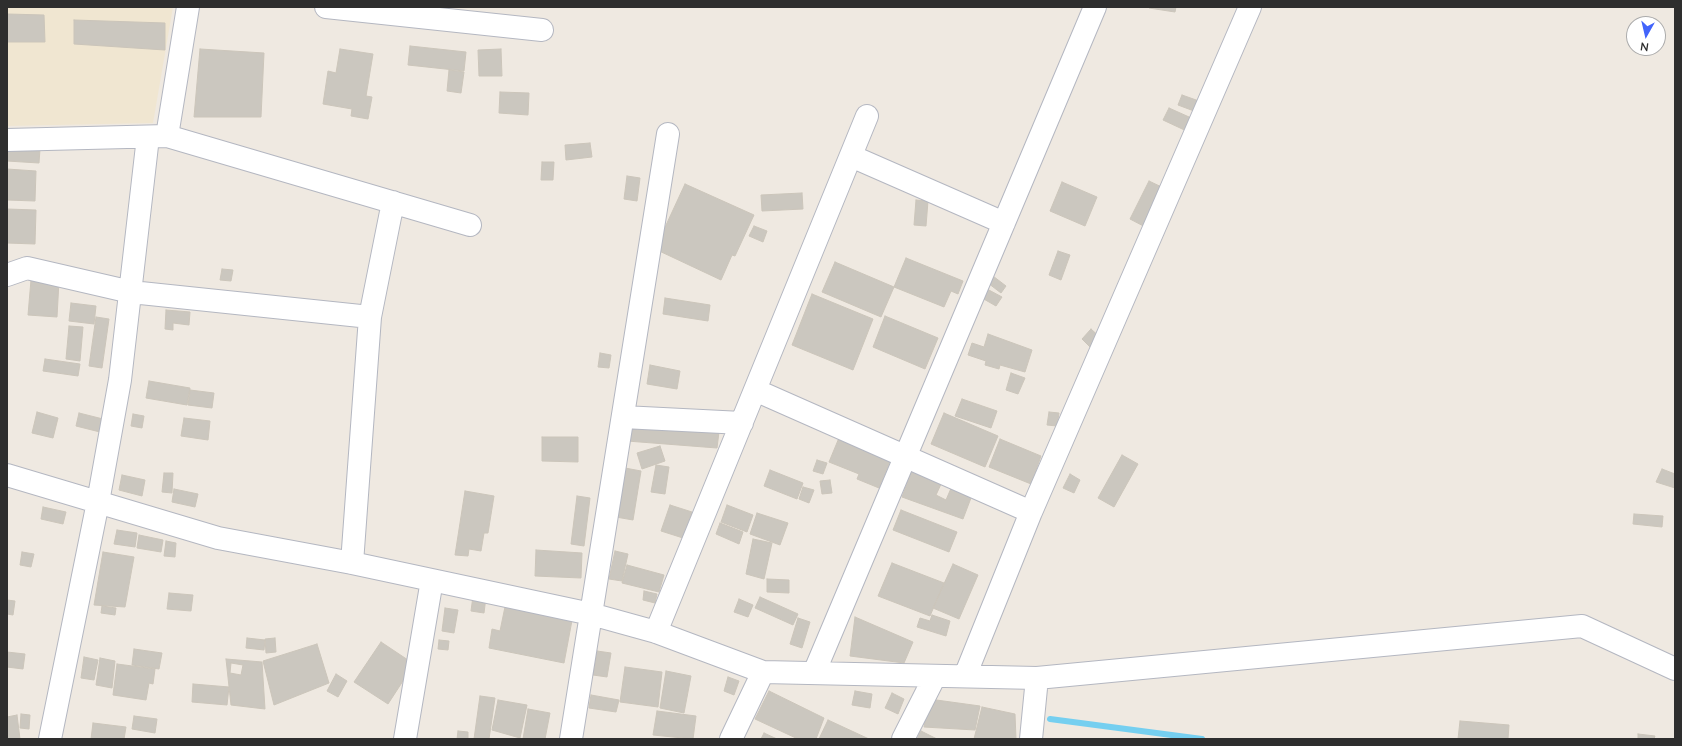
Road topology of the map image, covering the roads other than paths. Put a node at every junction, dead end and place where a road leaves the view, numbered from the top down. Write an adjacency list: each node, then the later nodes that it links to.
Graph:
1 (188, 7): 9 (street)
2 (326, 7): 5 (street)
3 (1095, 7): 13 (street)
4 (1250, 7): 24 (street)
5 (357, 9): 6 (street)
6 (542, 30)
7 (867, 116): 11 (street)
8 (668, 134): 19 (street)
9 (158, 136): 10 (street); 12 (street); 16 (street)
10 (7, 140)
11 (851, 156): 13 (street); 18 (street)
12 (393, 202): 14 (street); 17 (street)
13 (1004, 223): 21 (street)
14 (470, 225)
15 (7, 275): 16 (street)
16 (131, 292): 17 (street); 23 (street)
17 (370, 317): 25 (street)
18 (755, 390): 20 (street); 21 (street)
19 (623, 417): 20 (street); 27 (street)
20 (742, 423): 28 (street)
21 (905, 456): 24 (street); 31 (street)
22 (7, 475): 23 (street)
23 (98, 502): 25 (street); 35 (street)
24 (1031, 512): 33 (street)
25 (352, 563): 26 (street)
26 (432, 580): 27 (street); 36 (street)
27 (591, 614): 28 (street); 37 (street)
28 (656, 632): 30 (street)
29 (1675, 669): 34 (street)
30 (763, 672): 31 (street); 38 (street)
31 (814, 673): 32 (street)
32 (935, 676): 33 (street); 39 (street)
33 (965, 676): 34 (street)
34 (1037, 678): 40 (street)
35 (50, 739)
36 (405, 739)
37 (571, 739)
38 (732, 739)
39 (903, 739)
40 (1031, 739)

